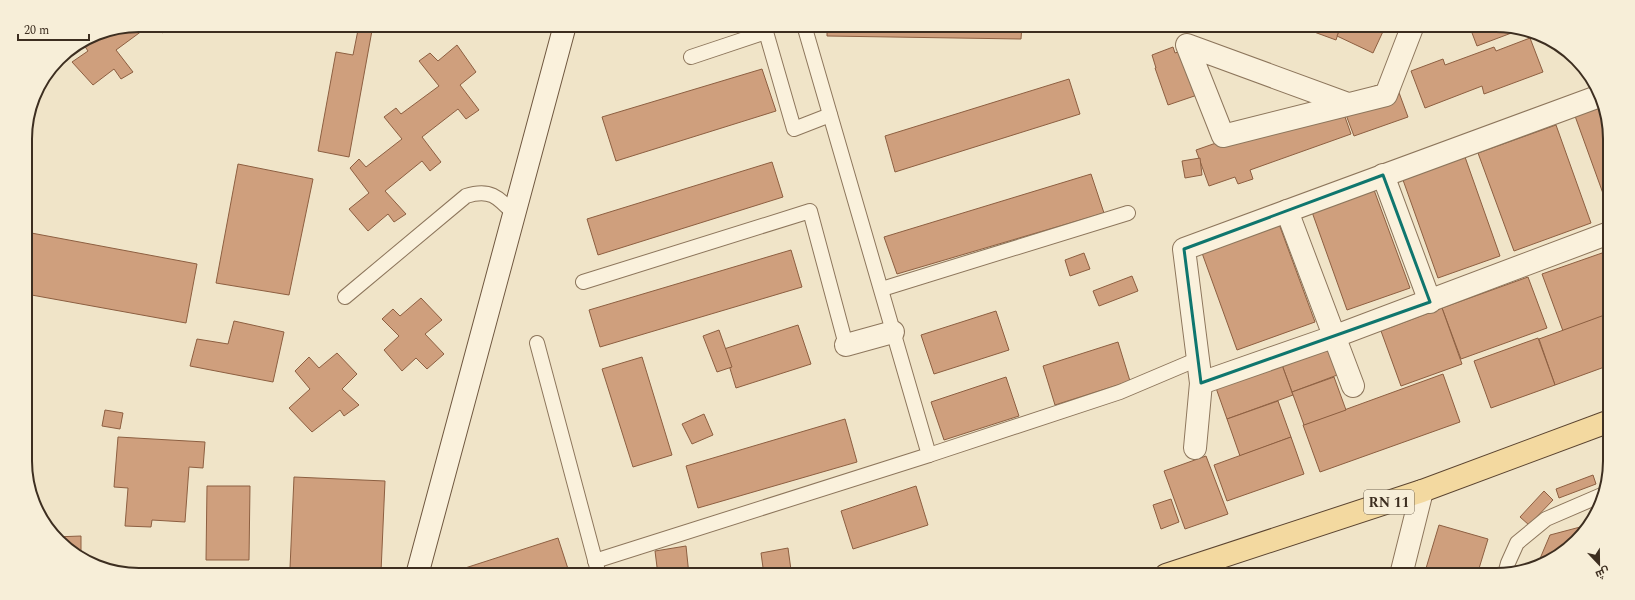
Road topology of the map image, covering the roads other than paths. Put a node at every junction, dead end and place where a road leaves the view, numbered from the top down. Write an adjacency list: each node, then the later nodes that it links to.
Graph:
1 (563, 32): 11 (street)
2 (806, 32): 7 (lane)
3 (1411, 32): 6 (street)
4 (691, 57): 7 (lane)
5 (1595, 98): 8 (street)
6 (1348, 104): 6 (street)
7 (830, 115): 14 (lane)
8 (1383, 176): 9 (street); 16 (street)
9 (1287, 211): 18 (street); 21 (street)
10 (1128, 213): 14 (lane)
11 (514, 214): 15 (lane); 31 (street)
12 (1603, 235): 16 (street)
13 (582, 282): 20 (lane)
14 (882, 289): 17 (lane)
15 (345, 297)
16 (1430, 302): 18 (street)
17 (893, 332): 20 (street); 26 (lane)
18 (1334, 337): 22 (street); 23 (street)
19 (537, 343): 29 (lane)
20 (846, 346)
21 (1198, 359): 22 (street); 26 (lane)
22 (1201, 383): 25 (street)
23 (1353, 386)
24 (1603, 424): 27 (main road, RN 11)
25 (1195, 448)
26 (929, 455): 29 (lane)
27 (1422, 491): 33 (main road, RN 11); 34 (street)
28 (1596, 497): 30 (lane)
29 (595, 561): 32 (lane)
30 (1507, 567)
31 (419, 568)
32 (597, 568)
33 (1187, 568)
34 (1403, 568)

